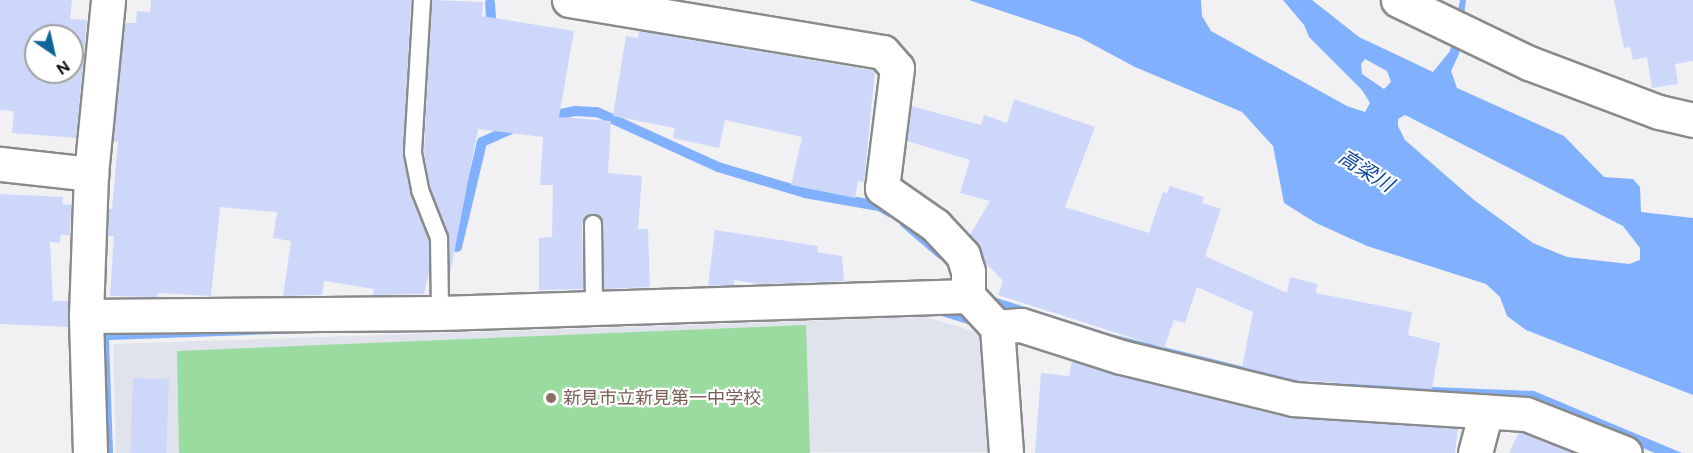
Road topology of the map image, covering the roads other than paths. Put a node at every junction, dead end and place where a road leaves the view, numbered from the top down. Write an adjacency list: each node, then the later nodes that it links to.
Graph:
1 (108, 0): 7 (street)
2 (422, 0): 11 (lane)
3 (569, 0): 9 (street)
4 (1398, 0): 5 (street)
5 (1693, 120)
6 (0, 164): 7 (street)
7 (91, 174): 12 (street)
8 (592, 224): 10 (lane)
9 (968, 296): 10 (street); 13 (street)
10 (594, 308): 11 (street)
11 (440, 313): 12 (street)
12 (86, 316): 15 (street)
13 (997, 327): 14 (street); 16 (street)
14 (1486, 411): 17 (street); 18 (street)
15 (90, 453)
16 (1006, 453)
17 (1475, 453)
18 (1625, 453)

